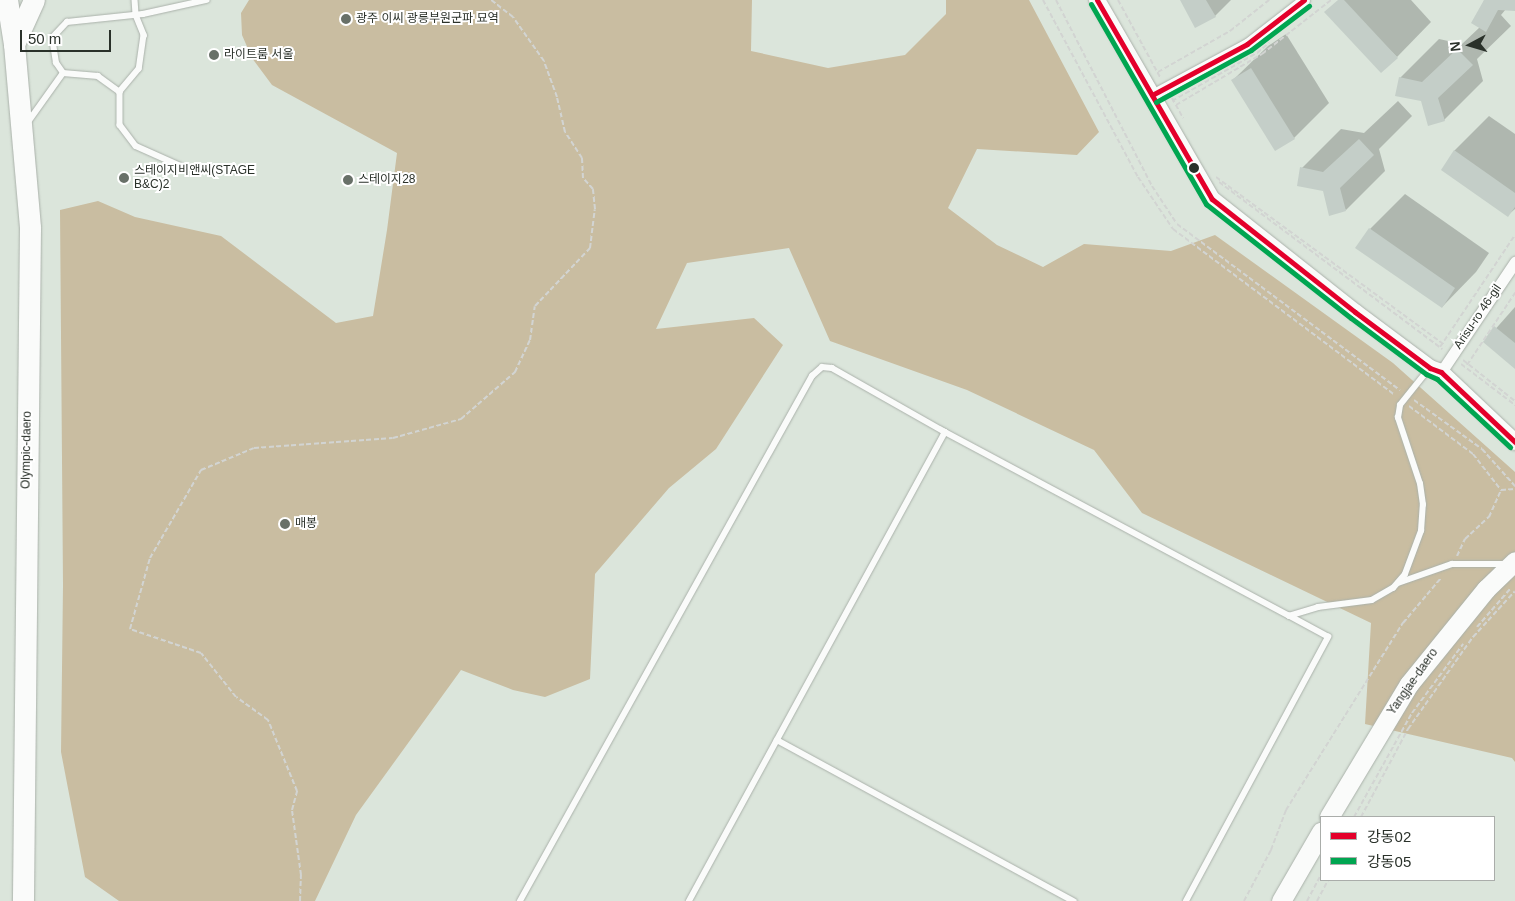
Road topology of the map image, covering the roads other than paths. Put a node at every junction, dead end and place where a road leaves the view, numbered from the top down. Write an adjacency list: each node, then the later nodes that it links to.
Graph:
1 (7, 0): 8 (highway, Olympic-daero)
2 (34, 0): 8 (highway)
3 (135, 0): 7 (lane)
4 (206, 0): 7 (lane)
5 (1097, 0): 10 (main road)
6 (1304, 0): 10 (street)
7 (136, 15): 9 (lane); 11 (lane)
8 (14, 44): 12 (highway, Olympic-daero)
9 (63, 73): 11 (lane); 12 (lane)
10 (1161, 88): 15 (main road)
11 (120, 92): 13 (lane)
12 (22, 129): 24 (highway, Olympic-daero)
13 (183, 167)
14 (1515, 262): 15 (street, Arisu-ro 46-gil)
15 (1436, 370): 17 (main road); 19 (lane)
16 (945, 432): 20 (lane); 21 (lane); 25 (lane)
17 (1515, 442)
18 (1513, 562): 19 (lane); 22 (main road, Yangjae-daero)
19 (1396, 584): 20 (lane)
20 (1289, 616): 28 (lane)
21 (777, 740): 26 (lane); 27 (lane)
22 (1330, 816)
23 (1320, 834): 29 (main road)
24 (23, 901)
25 (520, 901)
26 (689, 901)
27 (1074, 901)
28 (1186, 901)
29 (1282, 901)

